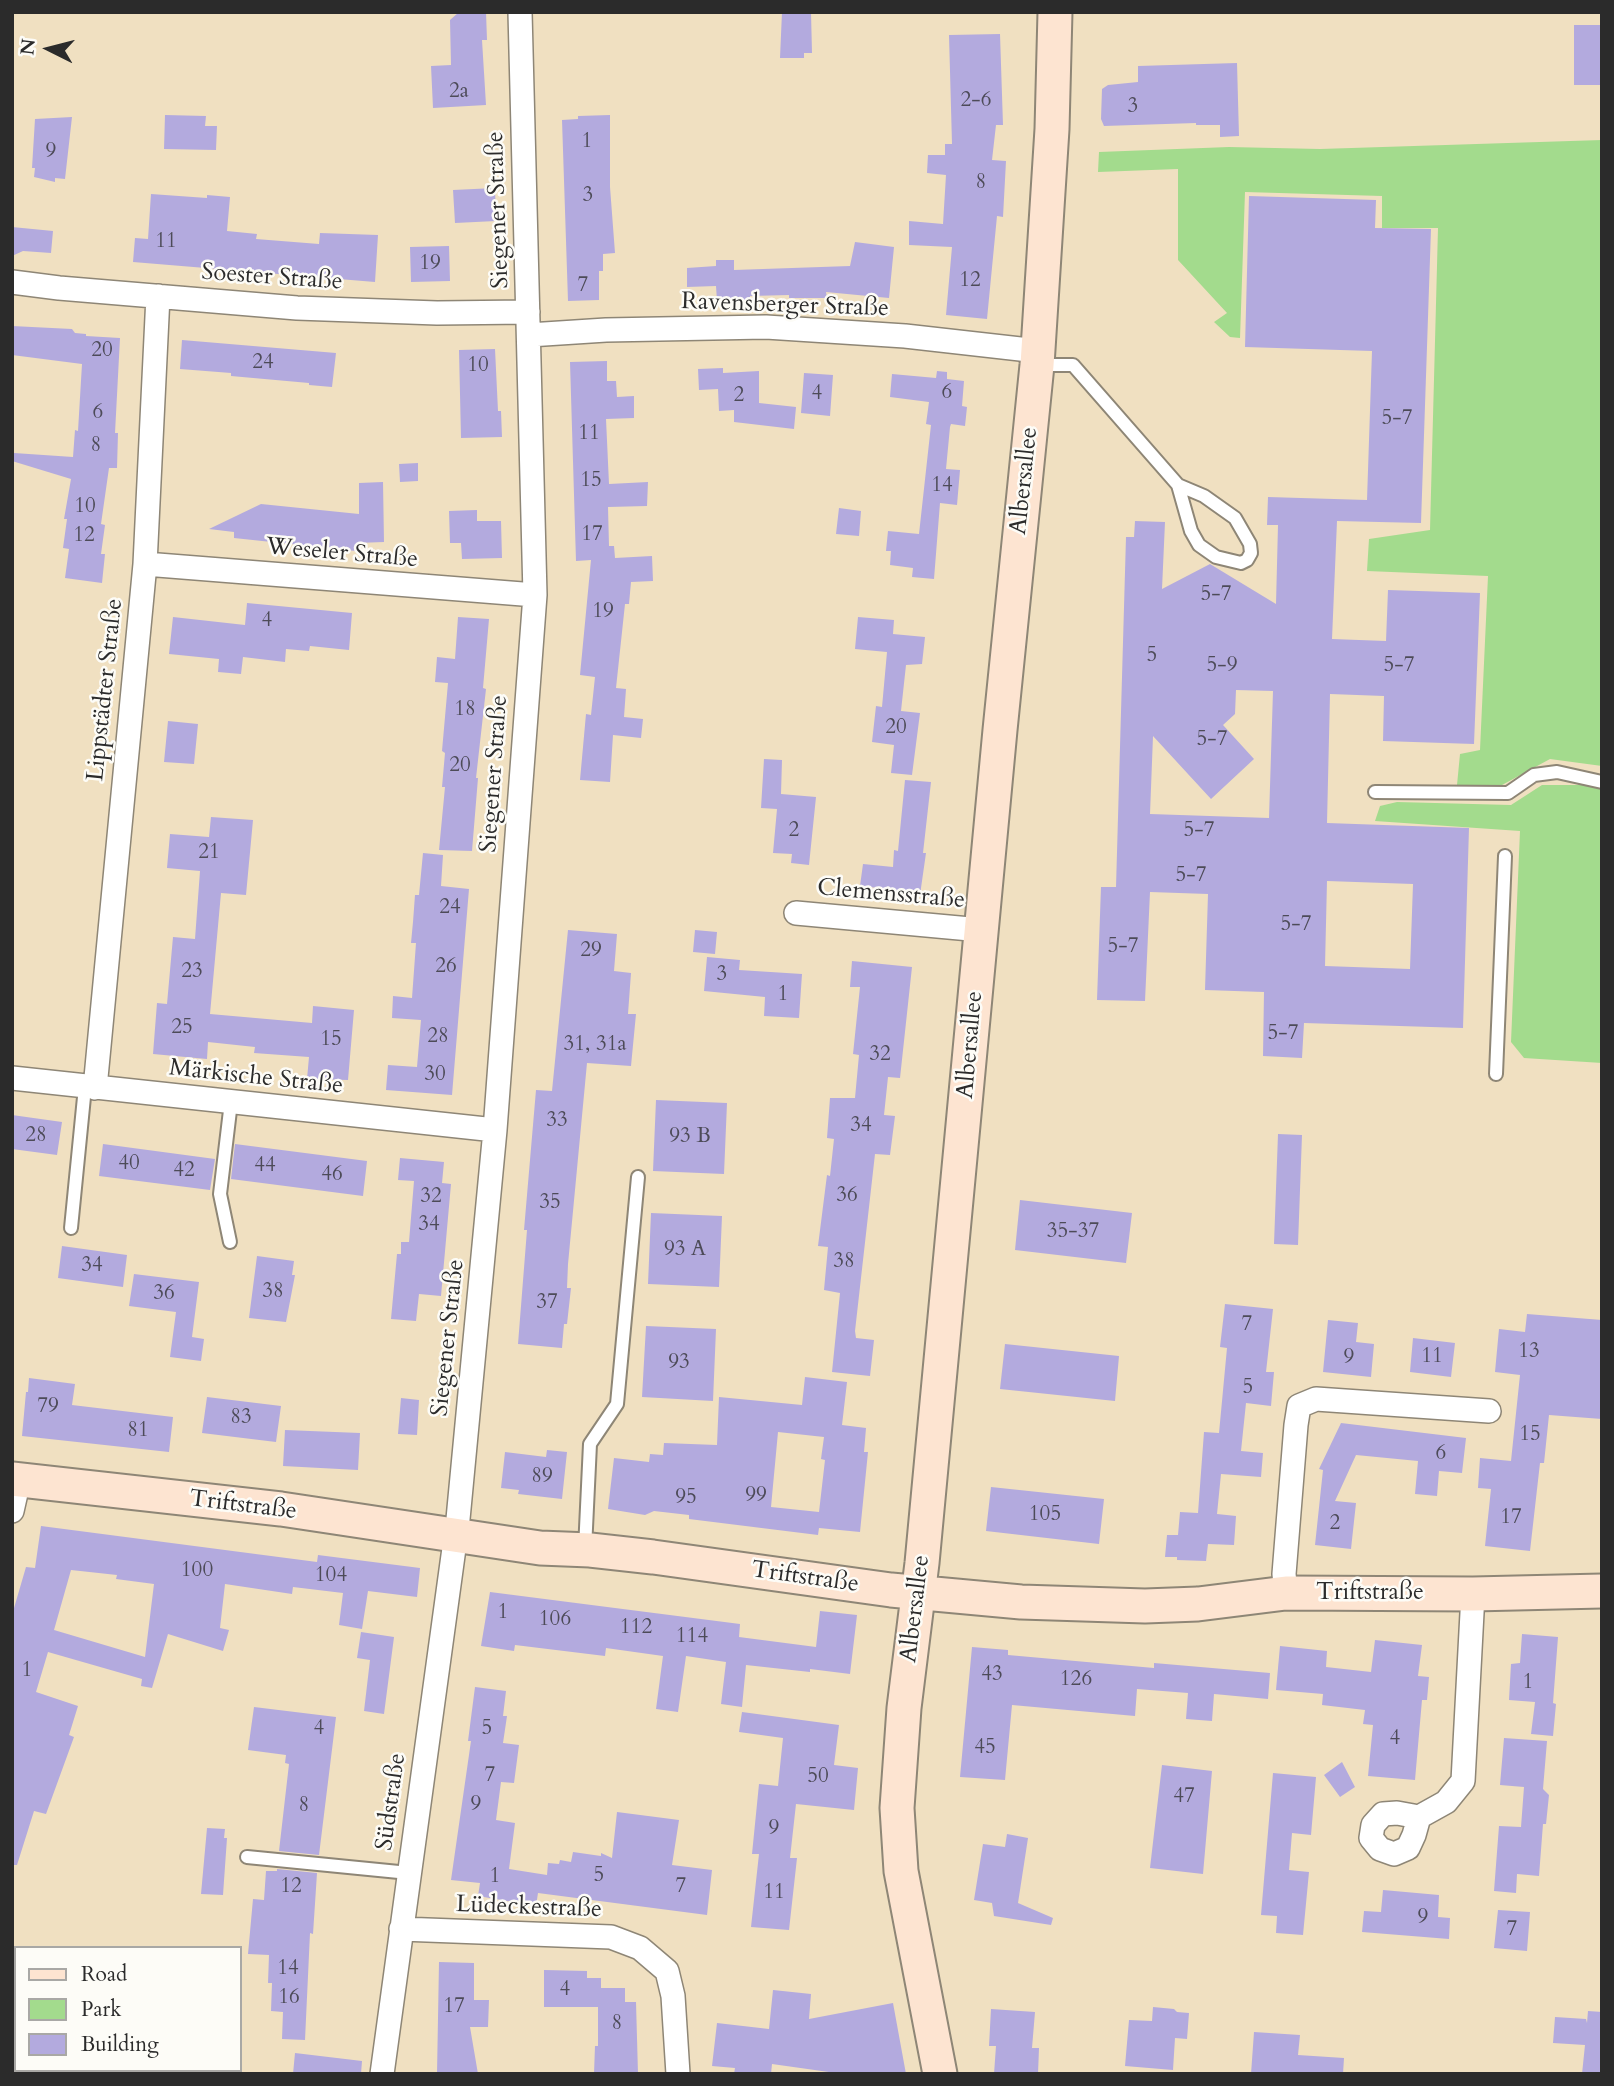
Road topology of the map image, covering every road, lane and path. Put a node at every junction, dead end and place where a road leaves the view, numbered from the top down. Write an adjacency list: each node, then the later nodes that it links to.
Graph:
1 (520, 12): 5 (street, Siegener Straße)
2 (1055, 12): 7 (street, Albersallee)
3 (12, 282): 4 (street, Soester Straße)
4 (158, 296): 5 (street, Soester Straße); 9 (street, Lippstädter Straße)
5 (528, 312): 6 (street, Siegener Straße)
6 (529, 335): 7 (street, Ravensberger Straße); 10 (street, Siegener Straße)
7 (1037, 358): 8 (lane); 15 (street, Albersallee)
8 (1178, 485): 8 (lane)
9 (145, 564): 10 (street, Weseler Straße); 18 (street, Lippstädter Straße)
10 (535, 595): 20 (street, Siegener Straße)
11 (1602, 782): 12 (lane)
12 (1375, 792)
13 (1505, 856): 16 (lane)
14 (796, 913): 15 (street, Clemensstraße)
15 (981, 930): 29 (street, Albersallee)
16 (1496, 1074)
17 (12, 1078): 18 (street, Märkische Straße)
18 (90, 1087): 19 (street, Märkische Straße); 22 (lane)
19 (231, 1102): 20 (street, Märkische Straße); 23 (lane)
20 (495, 1130): 26 (street, Siegener Straße)
21 (638, 1177): 27 (lane)
22 (71, 1228)
23 (230, 1242)
24 (1489, 1411): 30 (street)
25 (14, 1490): 26 (street, Triftstraße)
26 (455, 1537): 27 (street, Triftstraße); 34 (street, Südstraße)
27 (585, 1550): 29 (street, Triftstraße)
28 (1602, 1591): 31 (street, Triftstraße)
29 (919, 1592): 30 (street, Triftstraße); 38 (street, Albersallee)
30 (1286, 1593): 31 (street, Triftstraße)
31 (1474, 1594): 32 (street)
32 (1419, 1816)
33 (247, 1857): 34 (lane)
34 (409, 1872): 35 (street, Südstraße)
35 (401, 1929): 36 (street, Südstraße); 37 (street, Lüdeckestraße)
36 (382, 2074)
37 (678, 2074)
38 (940, 2074)

